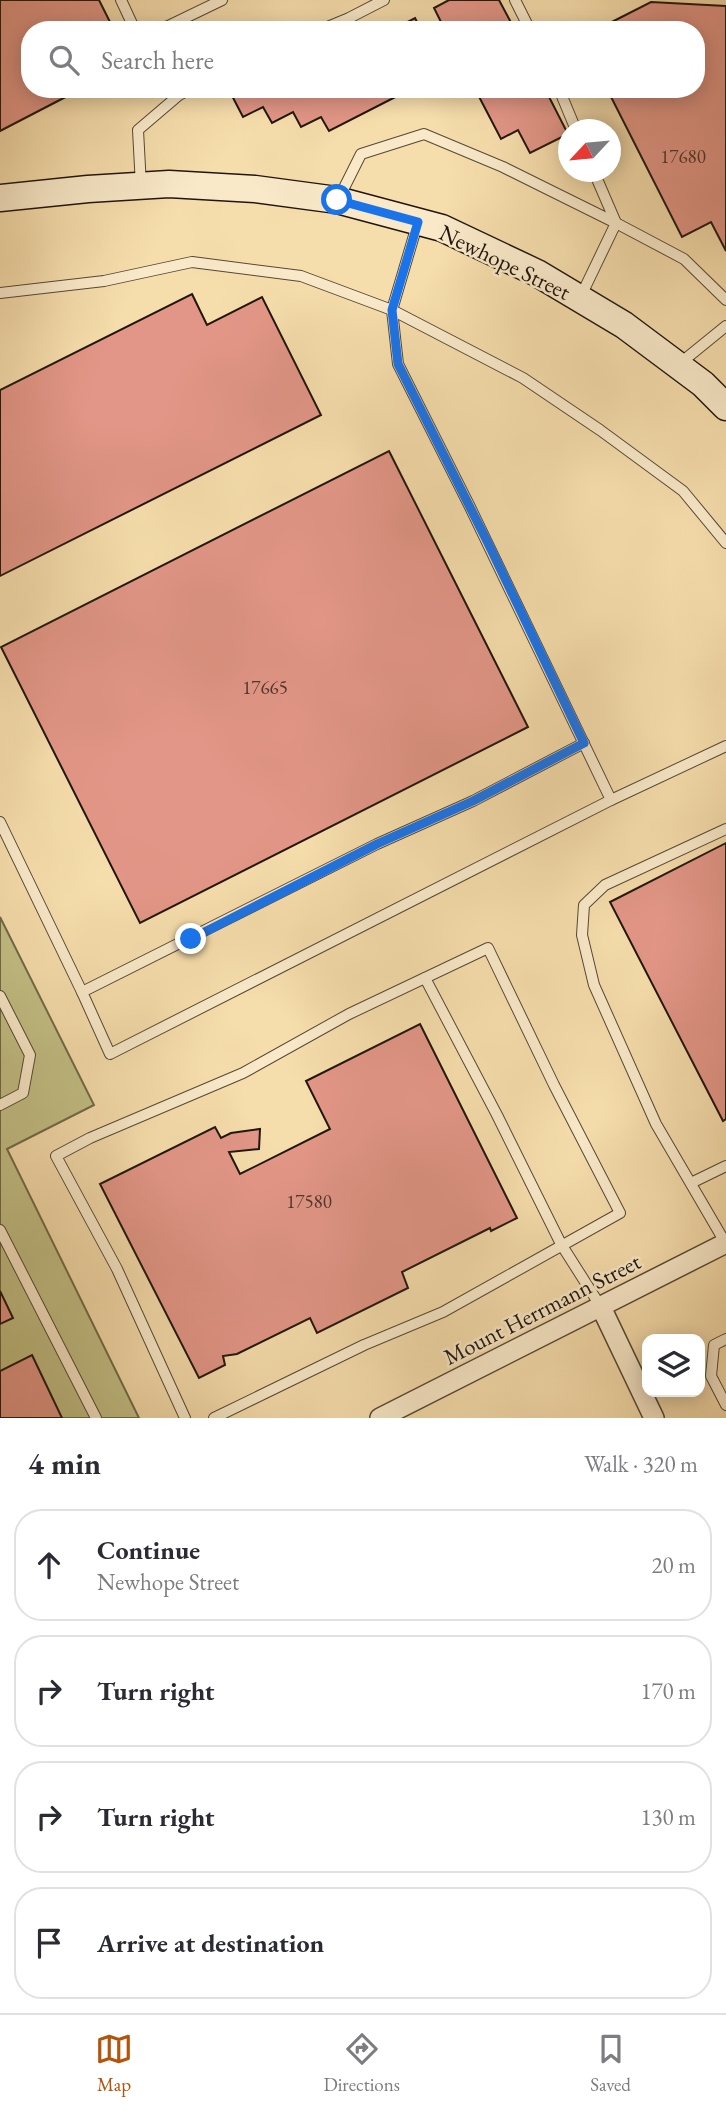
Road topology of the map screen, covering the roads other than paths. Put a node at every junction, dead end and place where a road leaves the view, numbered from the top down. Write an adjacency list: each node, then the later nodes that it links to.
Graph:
1 (121, 0): 5 (lane)
2 (222, 0): 6 (lane)
3 (384, 0): 7 (lane)
4 (516, 0): 8 (lane)
5 (131, 21)
6 (179, 21)
7 (342, 21)
8 (526, 21)
9 (175, 98): 13 (lane)
10 (563, 98): 11 (lane)
11 (571, 119)
12 (598, 182): 17 (lane)
13 (141, 186): 14 (street, Newhope Street); 15 (street, Newhope Street)
14 (0, 198)
15 (337, 200): 16 (street, Newhope Street); 17 (lane)
16 (418, 222): 19 (street, Newhope Street); 21 (lane)
17 (615, 223): 19 (lane); 20 (lane)
18 (0, 293): 21 (lane)
19 (580, 299): 23 (street, Newhope Street)
20 (726, 300)
21 (392, 310): 25 (lane); 26 (lane)
22 (726, 326): 23 (lane)
23 (678, 366): 24 (street, Newhope Street)
24 (726, 407)
25 (726, 542)
26 (584, 743): 28 (lane); 32 (lane)
27 (726, 746): 28 (lane)
28 (611, 800): 32 (lane)
29 (0, 822): 32 (lane)
30 (726, 829): 36 (lane)
31 (425, 978): 38 (lane); 38 (lane); 44 (lane)
32 (82, 992)
33 (0, 996): 34 (lane)
34 (0, 1105)
35 (726, 1166): 36 (lane)
36 (691, 1183): 39 (lane)
37 (0, 1230): 43 (lane)
38 (561, 1244): 40 (lane); 45 (lane)
39 (726, 1244): 40 (street, Mount Herrmann Street)
40 (601, 1307): 46 (street, Mount Herrmann Street); 47 (street)
41 (726, 1339): 42 (lane)
42 (726, 1405)
43 (96, 1418)
44 (185, 1418)
45 (214, 1418)
46 (380, 1418)
47 (654, 1418)

